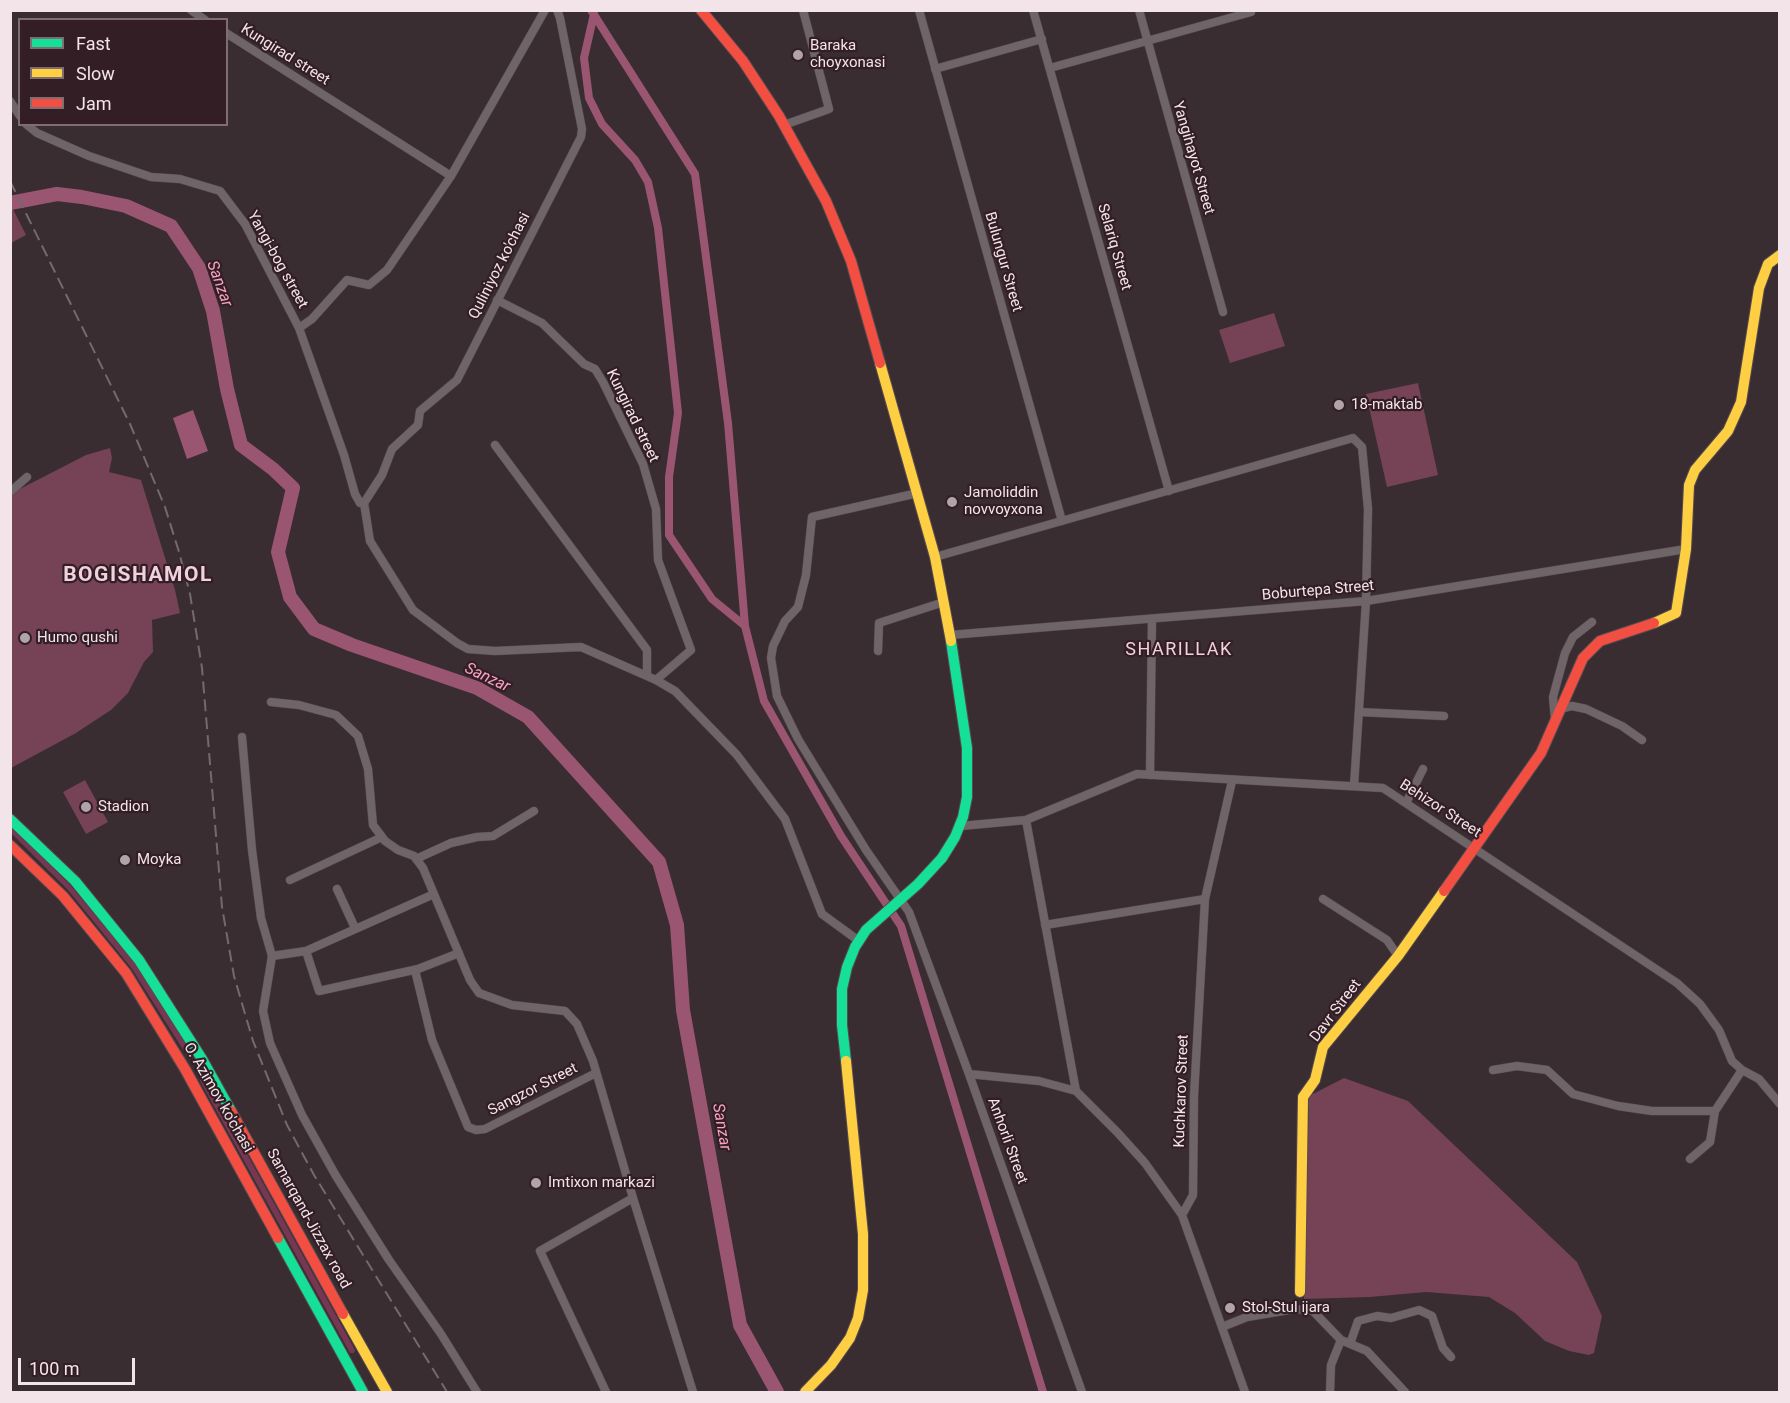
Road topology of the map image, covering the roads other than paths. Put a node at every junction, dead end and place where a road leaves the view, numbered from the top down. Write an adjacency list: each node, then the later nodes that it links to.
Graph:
1 (545, 10): 18 (street)
2 (557, 10): 20 (street, Quliniyoz ko'chasi)
3 (701, 10): 16 (main road)
4 (803, 10): 16 (street)
5 (919, 10): 13 (street, Bulungur Street)
6 (1033, 10): 10 (street, Selariq Street)
7 (1139, 10): 11 (street, Yangihayot Street)
8 (1251, 12): 11 (street)
9 (228, 34): 18 (street, Kungirad street)
10 (1042, 39): 12 (street, Selariq Street); 13 (street)
11 (1147, 40): 12 (street); 21 (street, Yangihayot Street)
12 (1050, 68): 25 (street, Selariq Street)
13 (935, 69): 29 (street, Bulungur Street)
14 (10, 100): 15 (street)
15 (18, 113)
16 (784, 125): 27 (main road)
17 (28, 126): 22 (street, Yangi-bog street)
18 (451, 176): 22 (street)
19 (1779, 255): 30 (main road)
20 (497, 300): 28 (street, Quliniyoz ko'chasi); 39 (street, Kungirad street)
21 (1223, 312)
22 (299, 328): 28 (street, Yangi-bog street)
23 (495, 445): 38 (street)
24 (27, 477): 26 (street)
25 (1169, 491): 29 (street); 32 (street)
26 (10, 492)
27 (918, 493): 31 (main road); 65 (street, Anhorli Street)
28 (364, 502): 38 (street)
29 (1062, 521): 31 (street)
30 (1686, 549): 32 (street, Boburtepa Street); 41 (main road, Davr Street)
31 (935, 557): 33 (main road)
32 (1366, 601): 34 (street, Boburtepa Street); 42 (street)
33 (944, 602): 36 (main road); 37 (street)
34 (1152, 619): 36 (street, Boburtepa Street); 48 (street)
35 (1592, 622): 44 (street)
36 (950, 635): 55 (main road)
37 (878, 651)
38 (647, 676): 39 (street)
39 (656, 680): 68 (street)
40 (271, 702): 56 (street)
41 (1560, 709): 44 (main road, Davr Street); 46 (street)
42 (1359, 712): 43 (street); 50 (street)
43 (1444, 716)
44 (1555, 722): 58 (main road, Davr Street)
45 (242, 737): 71 (street)
46 (1642, 740)
47 (1424, 769): 51 (street)
48 (1150, 775): 49 (street, Behizor Street); 54 (street, Behizor Street)
49 (1232, 781): 50 (street, Behizor Street); 63 (street, Kuchkarov Street)
50 (1354, 786): 51 (street, Behizor Street)
51 (1406, 803): 58 (street, Behizor Street)
52 (534, 811): 59 (street)
53 (10, 819): 74 (main road, O. Azimov ko'chasi)
54 (1026, 820): 55 (street, Behizor Street); 66 (street)
55 (961, 826): 65 (main road)
56 (382, 837): 59 (street); 60 (street)
57 (10, 845): 75 (main road, O. Azimov ko'chasi)
58 (1474, 848): 72 (main road, Davr Street); 77 (street, Behizor Street)
59 (416, 859): 62 (street, Sangzor Street)
60 (290, 880)
61 (337, 889): 67 (street)
62 (434, 894): 67 (street); 70 (street, Sangzor Street)
63 (1205, 899): 66 (street); 85 (street, Kuchkarov Street)
64 (1323, 899): 72 (street)
65 (901, 900): 68 (main road); 79 (street, Anhorli Street)
66 (1045, 925): 80 (street)
67 (355, 928): 69 (street)
68 (859, 941): 93 (main road)
69 (306, 951): 71 (street); 73 (street)
70 (459, 953): 73 (street); 78 (street, Sangzor Street)
71 (272, 956): 96 (street)
72 (1398, 956): 86 (main road, Davr Street)
73 (415, 970): 78 (street, Sangzor Street)
74 (202, 1059): 75 (main road); 91 (main road, Samarqand-Jizzax road)
75 (185, 1069): 92 (main road, O. Azimov ko'chasi)
76 (1493, 1070): 82 (street)
77 (1743, 1070): 81 (street, Behizor Street); 82 (street)
78 (596, 1073): 84 (street, Sangzor Street)
79 (969, 1074): 80 (street); 99 (street, Anhorli Street)
80 (1076, 1091): 85 (street)
81 (1779, 1104)
82 (1715, 1111): 83 (street)
83 (1690, 1159)
84 (633, 1198): 97 (street); 98 (street, Sangzor Street)
85 (1182, 1215): 87 (street)
86 (1300, 1292)
87 (1222, 1327): 88 (street); 100 (street)
88 (1341, 1340): 89 (street); 101 (street)
89 (1350, 1344): 90 (street); 102 (street)
90 (1451, 1358)
91 (373, 1368): 92 (main road); 95 (main road, Samarqand-Jizzax road)
92 (355, 1377): 94 (main road, O. Azimov ko'chasi)
93 (808, 1390)
94 (363, 1392)
95 (387, 1392)
96 (477, 1392)
97 (606, 1392)
98 (693, 1392)
99 (1082, 1392)
100 (1245, 1392)
101 (1330, 1392)
102 (1405, 1392)

